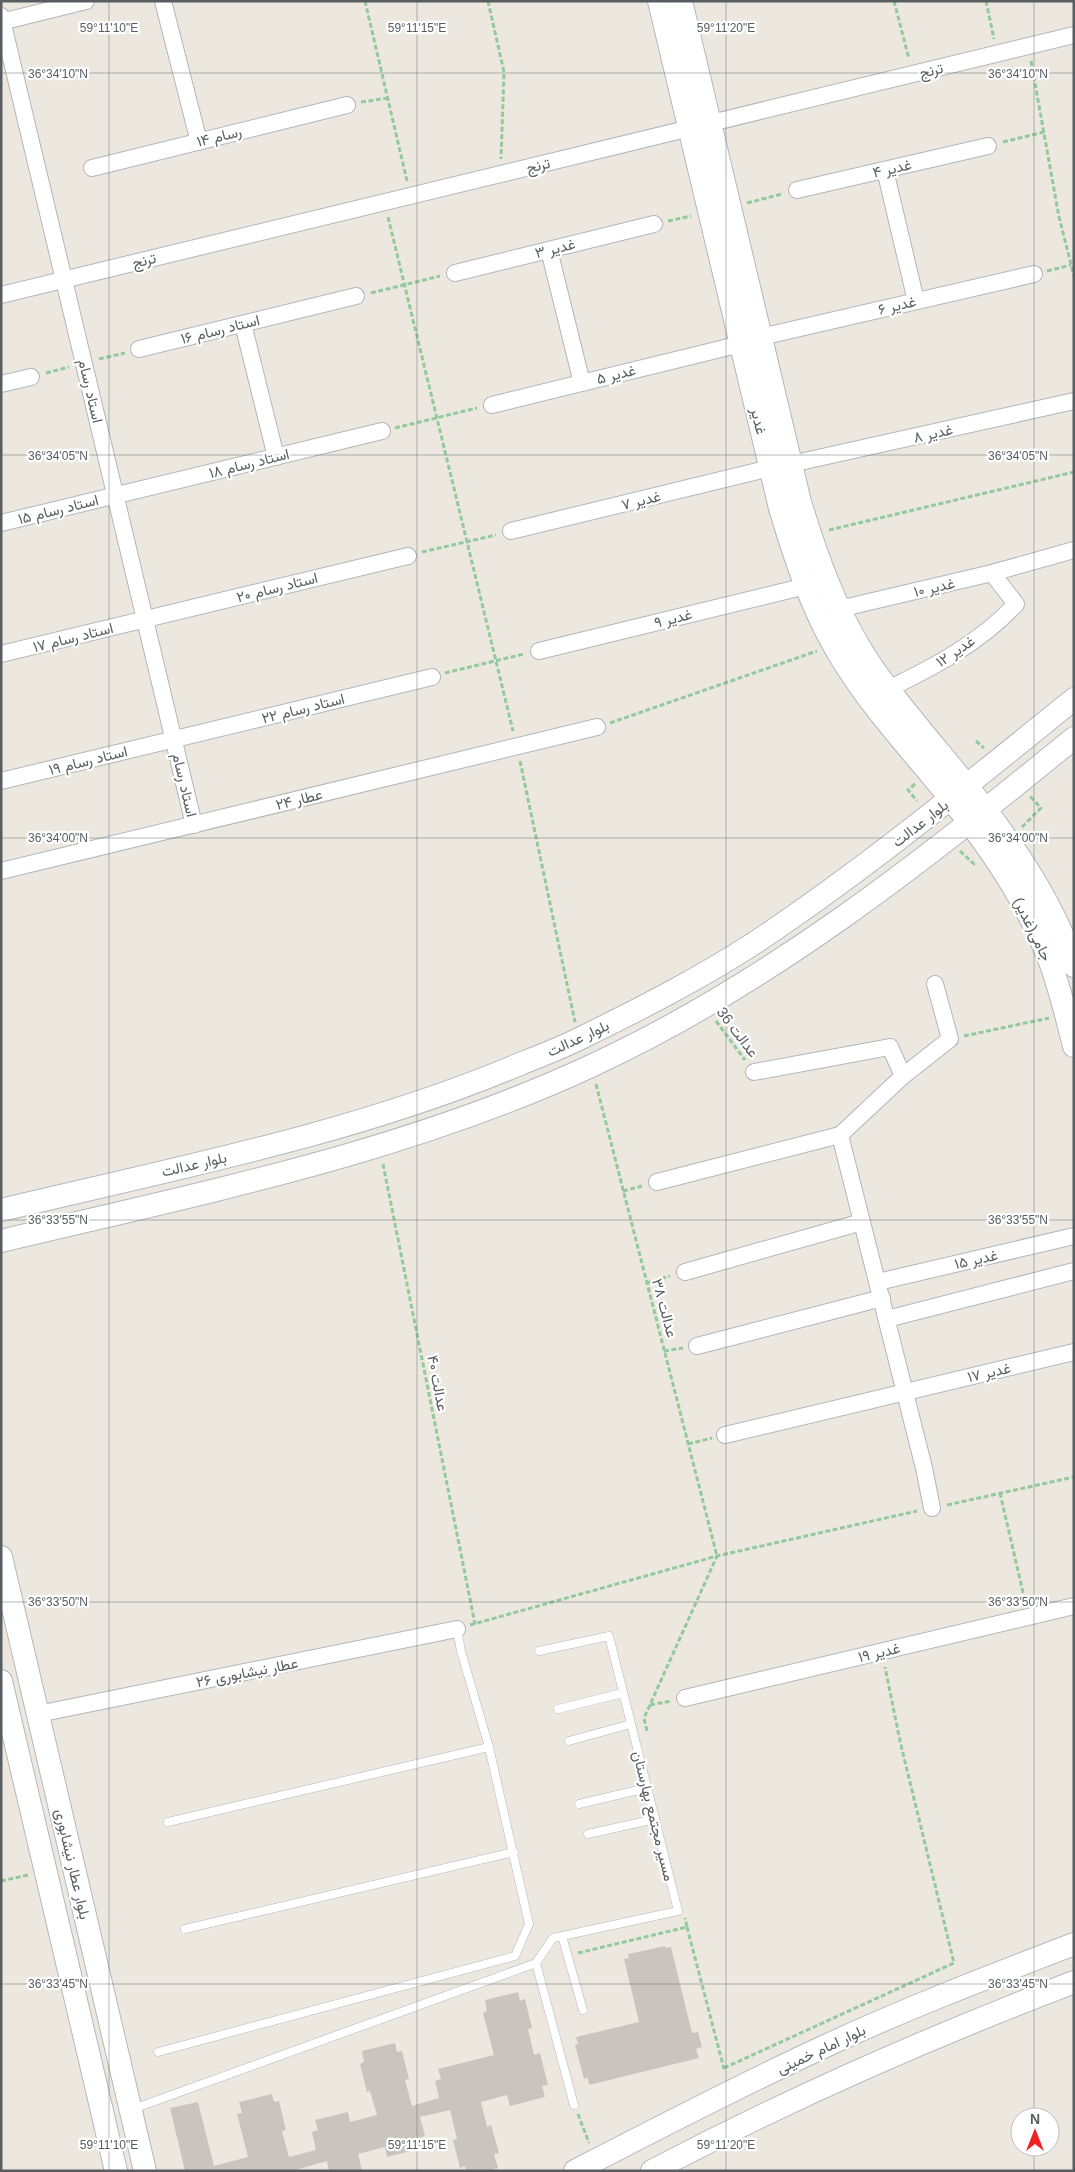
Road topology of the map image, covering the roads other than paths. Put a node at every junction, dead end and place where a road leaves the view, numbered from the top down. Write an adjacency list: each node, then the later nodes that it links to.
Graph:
1 (86, 1): 5 (street)
2 (164, 1): 9 (street)
3 (659, 1): 8 (street, غدیر)
4 (681, 1): 8 (street, غدیر)
5 (2, 20): 18 (street, استاد رسام)
6 (1074, 36): 8 (street, ترنج)
7 (347, 105): 9 (street, رسام ۱۴)
8 (699, 126): 18 (street, ترنج); 23 (street, غدیر)
9 (199, 142): 11 (street, رسام ۱۴)
10 (988, 146): 12 (street, غدیر ۴)
11 (92, 168)
12 (885, 170): 13 (street, غدیر ۴); 21 (street)
13 (797, 190)
14 (654, 224): 15 (street, غدیر ۳)
15 (549, 250): 16 (street, غدیر ۳); 26 (street)
16 (455, 272)
17 (1034, 274): 21 (street, غدیر ۶)
18 (64, 280): 19 (street, ترنج); 33 (street, استاد رسام)
19 (1, 295)
20 (356, 296): 22 (street, استاد رسام ۱۶)
21 (916, 301): 23 (street, غدیر ۶)
22 (244, 324): 24 (street, استاد رسام ۱۶); 31 (street)
23 (751, 341): 26 (street, غدیر ۵); 32 (street, غدیر)
24 (139, 349)
25 (31, 377): 27 (street)
26 (582, 383): 29 (street, غدیر ۵)
27 (1, 384)
28 (1074, 401): 32 (street, غدیر ۸)
29 (492, 405)
30 (382, 431): 31 (street, استاد رسام ۱۸)
31 (276, 457): 33 (street, استاد رسام ۱۸)
32 (781, 466): 35 (street, غدیر ۷); 39 (street, غدیر); 40 (street, غدیر)
33 (116, 495): 34 (street, استاد رسام ۱۵); 41 (street, استاد رسام)
34 (1, 523)
35 (511, 531)
36 (1074, 550): 38 (street, غدیر ۱۰)
37 (408, 556): 41 (street, استاد رسام ۲۰)
38 (992, 573): 40 (street, غدیر ۱۰); 45 (street, غدیر ۱۲)
39 (806, 586): 42 (street, غدیر ۹); 51 (street, غدیر)
40 (838, 609): 45 (street, غدیر)
41 (145, 619): 43 (street, استاد رسام ۱۷); 49 (street, استاد رسام)
42 (539, 651)
43 (1, 654)
44 (432, 677): 49 (street, استاد رسام ۲۲)
45 (888, 689): 51 (street, غدیر)
46 (1074, 699): 51 (street, بلوار عدالت)
47 (597, 727): 53 (street, عطار ۲۴)
48 (1074, 738): 52 (street, بلوار عدالت)
49 (174, 739): 50 (street, استاد رسام ۱۹); 53 (street, استاد رسام)
50 (1, 781)
51 (959, 792): 52 (street); 62 (street, بلوار عدالت)
52 (977, 816): 55 (street, جامی(غدیر)); 57 (street, جامی(غدیر)); 65 (street, بلوار عدالت)
53 (194, 825): 54 (street, عطار ۲۴)
54 (1, 871)
55 (1074, 966)
56 (935, 984): 59 (street)
57 (1074, 1046)
58 (754, 1072): 59 (street)
59 (903, 1076): 60 (street)
60 (840, 1136): 61 (street); 63 (street)
61 (657, 1182)
62 (1, 1210)
63 (862, 1222): 67 (street); 68 (street)
64 (1074, 1236): 68 (street, غدیر ۱۵)
65 (1, 1241)
66 (1074, 1271): 70 (street)
67 (685, 1272)
68 (878, 1282): 69 (street)
69 (882, 1298): 70 (street); 71 (street)
70 (887, 1319): 73 (street)
71 (697, 1346)
72 (1074, 1352): 73 (street, غدیر ۱۷)
73 (905, 1391): 74 (street, غدیر ۱۷); 75 (street)
74 (725, 1435)
75 (932, 1508)
76 (1, 1557): 84 (street, بلوار عطار نیشابوری)
77 (1074, 1606): 82 (street, غدیر ۱۹)
78 (456, 1629): 84 (street, عطار نیشابوری ۲۶); 88 (lane)
79 (539, 1651): 81 (lane, مسیر مجتمع بهارستان)
80 (1, 1681): 85 (street, بلوار عطار نیشابوری)
81 (623, 1693): 83 (lane); 86 (lane, مسیر مجتمع بهارستان)
82 (685, 1698)
83 (558, 1709)
84 (38, 1714): 85 (street); 103 (street, بلوار عطار نیشابوری)
85 (6, 1722): 104 (street, بلوار عطار نیشابوری)
86 (631, 1724): 87 (lane); 89 (lane, مسیر مجتمع بهارستان)
87 (569, 1741)
88 (489, 1747): 92 (lane); 94 (lane)
89 (647, 1788): 90 (lane); 91 (lane, مسیر مجتمع بهارستان)
90 (579, 1804)
91 (655, 1819): 93 (lane); 96 (lane, مسیر مجتمع بهارستان)
92 (168, 1822)
93 (588, 1834)
94 (514, 1852): 95 (lane); 101 (lane)
95 (185, 1929)
96 (562, 1936): 98 (lane, مسیر مجتمع بهارستان); 100 (lane)
97 (1074, 1944): 107 (street, بلوار امام خمینی)
98 (536, 1962): 102 (lane); 103 (lane)
99 (1074, 1982): 108 (street)
100 (583, 2010)
101 (158, 2052)
102 (574, 2104)
103 (131, 2109): 104 (street); 106 (street, بلوار عطار نیشابوری)
104 (103, 2116): 105 (street, بلوار عطار نیشابوری)
105 (116, 2171)
106 (145, 2171)
107 (575, 2171)
108 (652, 2171)

